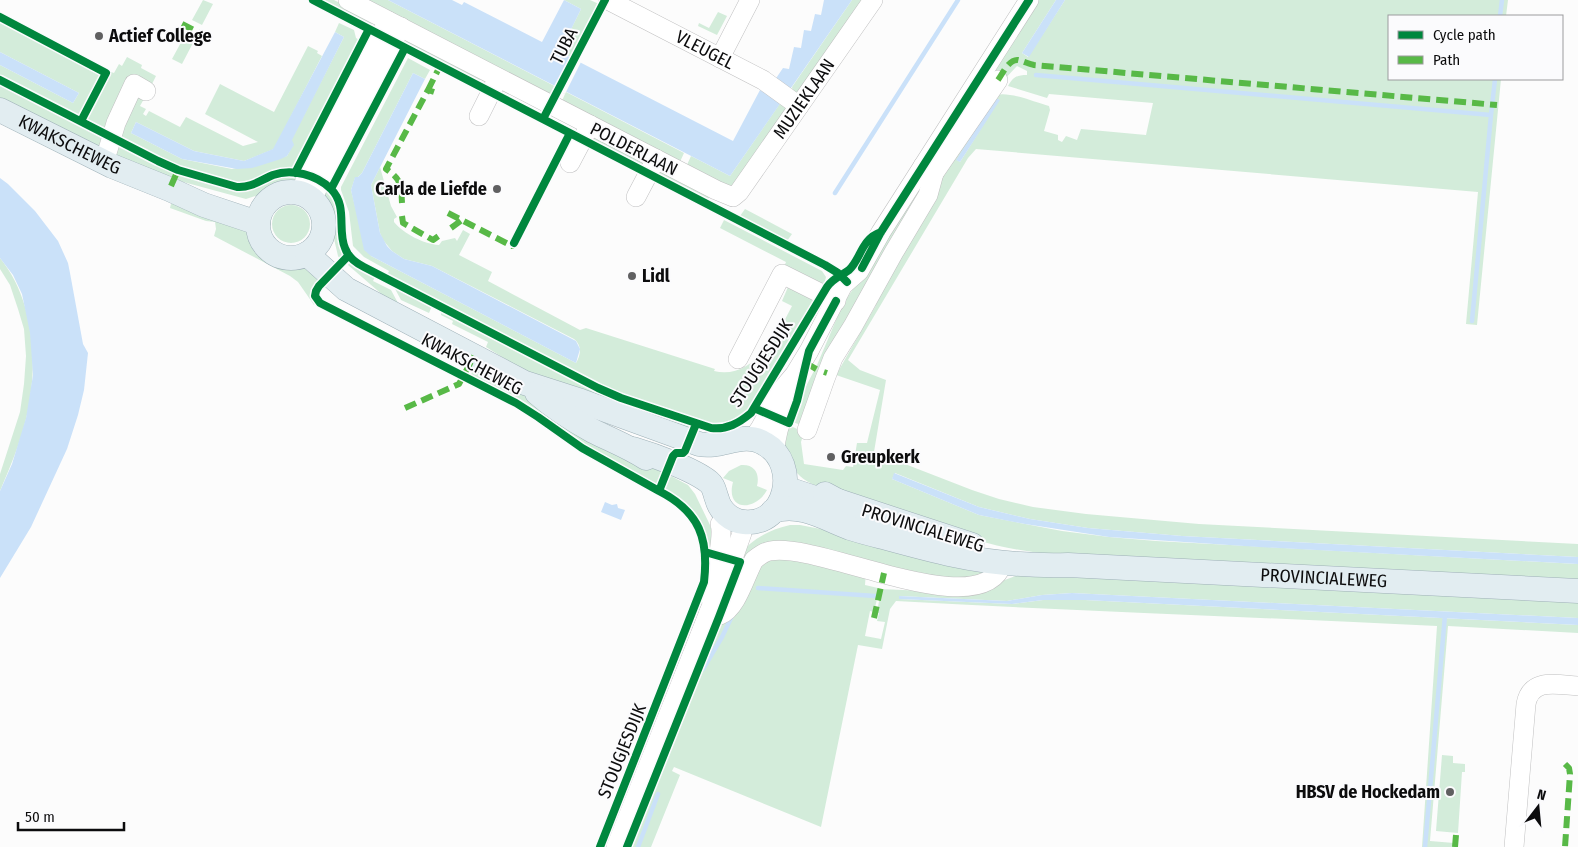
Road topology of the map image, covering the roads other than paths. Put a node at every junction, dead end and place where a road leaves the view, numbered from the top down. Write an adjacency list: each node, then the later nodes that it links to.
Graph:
1 (348, 0): 6 (street, POLDERLAAN)
2 (608, 0): 7 (street, VLEUGEL)
3 (750, 0): 7 (street)
4 (873, 0): 11 (street, MUZIEKLAAN)
5 (1029, 0): 18 (street, STOUGJESDIJK)
6 (394, 24): 8 (street, POLDERLAAN); 19 (street)
7 (720, 58): 11 (street, VLEUGEL)
8 (498, 78): 13 (street); 14 (street, POLDERLAAN)
9 (998, 80): 18 (street)
10 (146, 91): 16 (street)
11 (793, 101): 21 (street, MUZIEKLAAN)
12 (0, 110): 16 (main road, KWAKSCHEWEG)
13 (479, 116)
14 (590, 125): 15 (street, POLDERLAAN); 17 (street)
15 (656, 159): 20 (street); 21 (street, POLDERLAAN)
16 (104, 162): 22 (main road, KWAKSCHEWEG)
17 (570, 163)
18 (929, 169): 24 (street, STOUGJESDIJK); 28 (street)
19 (305, 196): 22 (main road); 23 (main road)
20 (636, 197)
21 (733, 197)
22 (260, 216): 23 (main road)
23 (313, 248): 27 (main road, KWAKSCHEWEG)
24 (836, 301): 25 (street); 26 (street, STOUGJESDIJK)
25 (738, 359)
26 (796, 374): 29 (street, STOUGJESDIJK); 30 (street, STOUGJESDIJK)
27 (525, 383): 29 (main road, KWAKSCHEWEG); 32 (main road, KWAKSCHEWEG)
28 (807, 430)
29 (749, 444): 30 (main road); 31 (main road); 32 (main road)
30 (775, 452): 31 (main road)
31 (785, 481): 33 (main road); 36 (main road, PROVINCIALEWEG)
32 (704, 485): 33 (main road); 34 (main road)
33 (759, 523): 34 (main road); 35 (main road, PROVINCIALEWEG); 38 (street, STOUGJESDIJK)
34 (720, 524): 38 (street, STOUGJESDIJK)
35 (1003, 563): 36 (main road, PROVINCIALEWEG); 38 (street)
36 (1068, 565): 37 (main road, PROVINCIALEWEG)
37 (1578, 591)
38 (710, 610): 40 (street, STOUGJESDIJK)
39 (1578, 686): 41 (street)
40 (616, 847)
41 (1514, 847)

